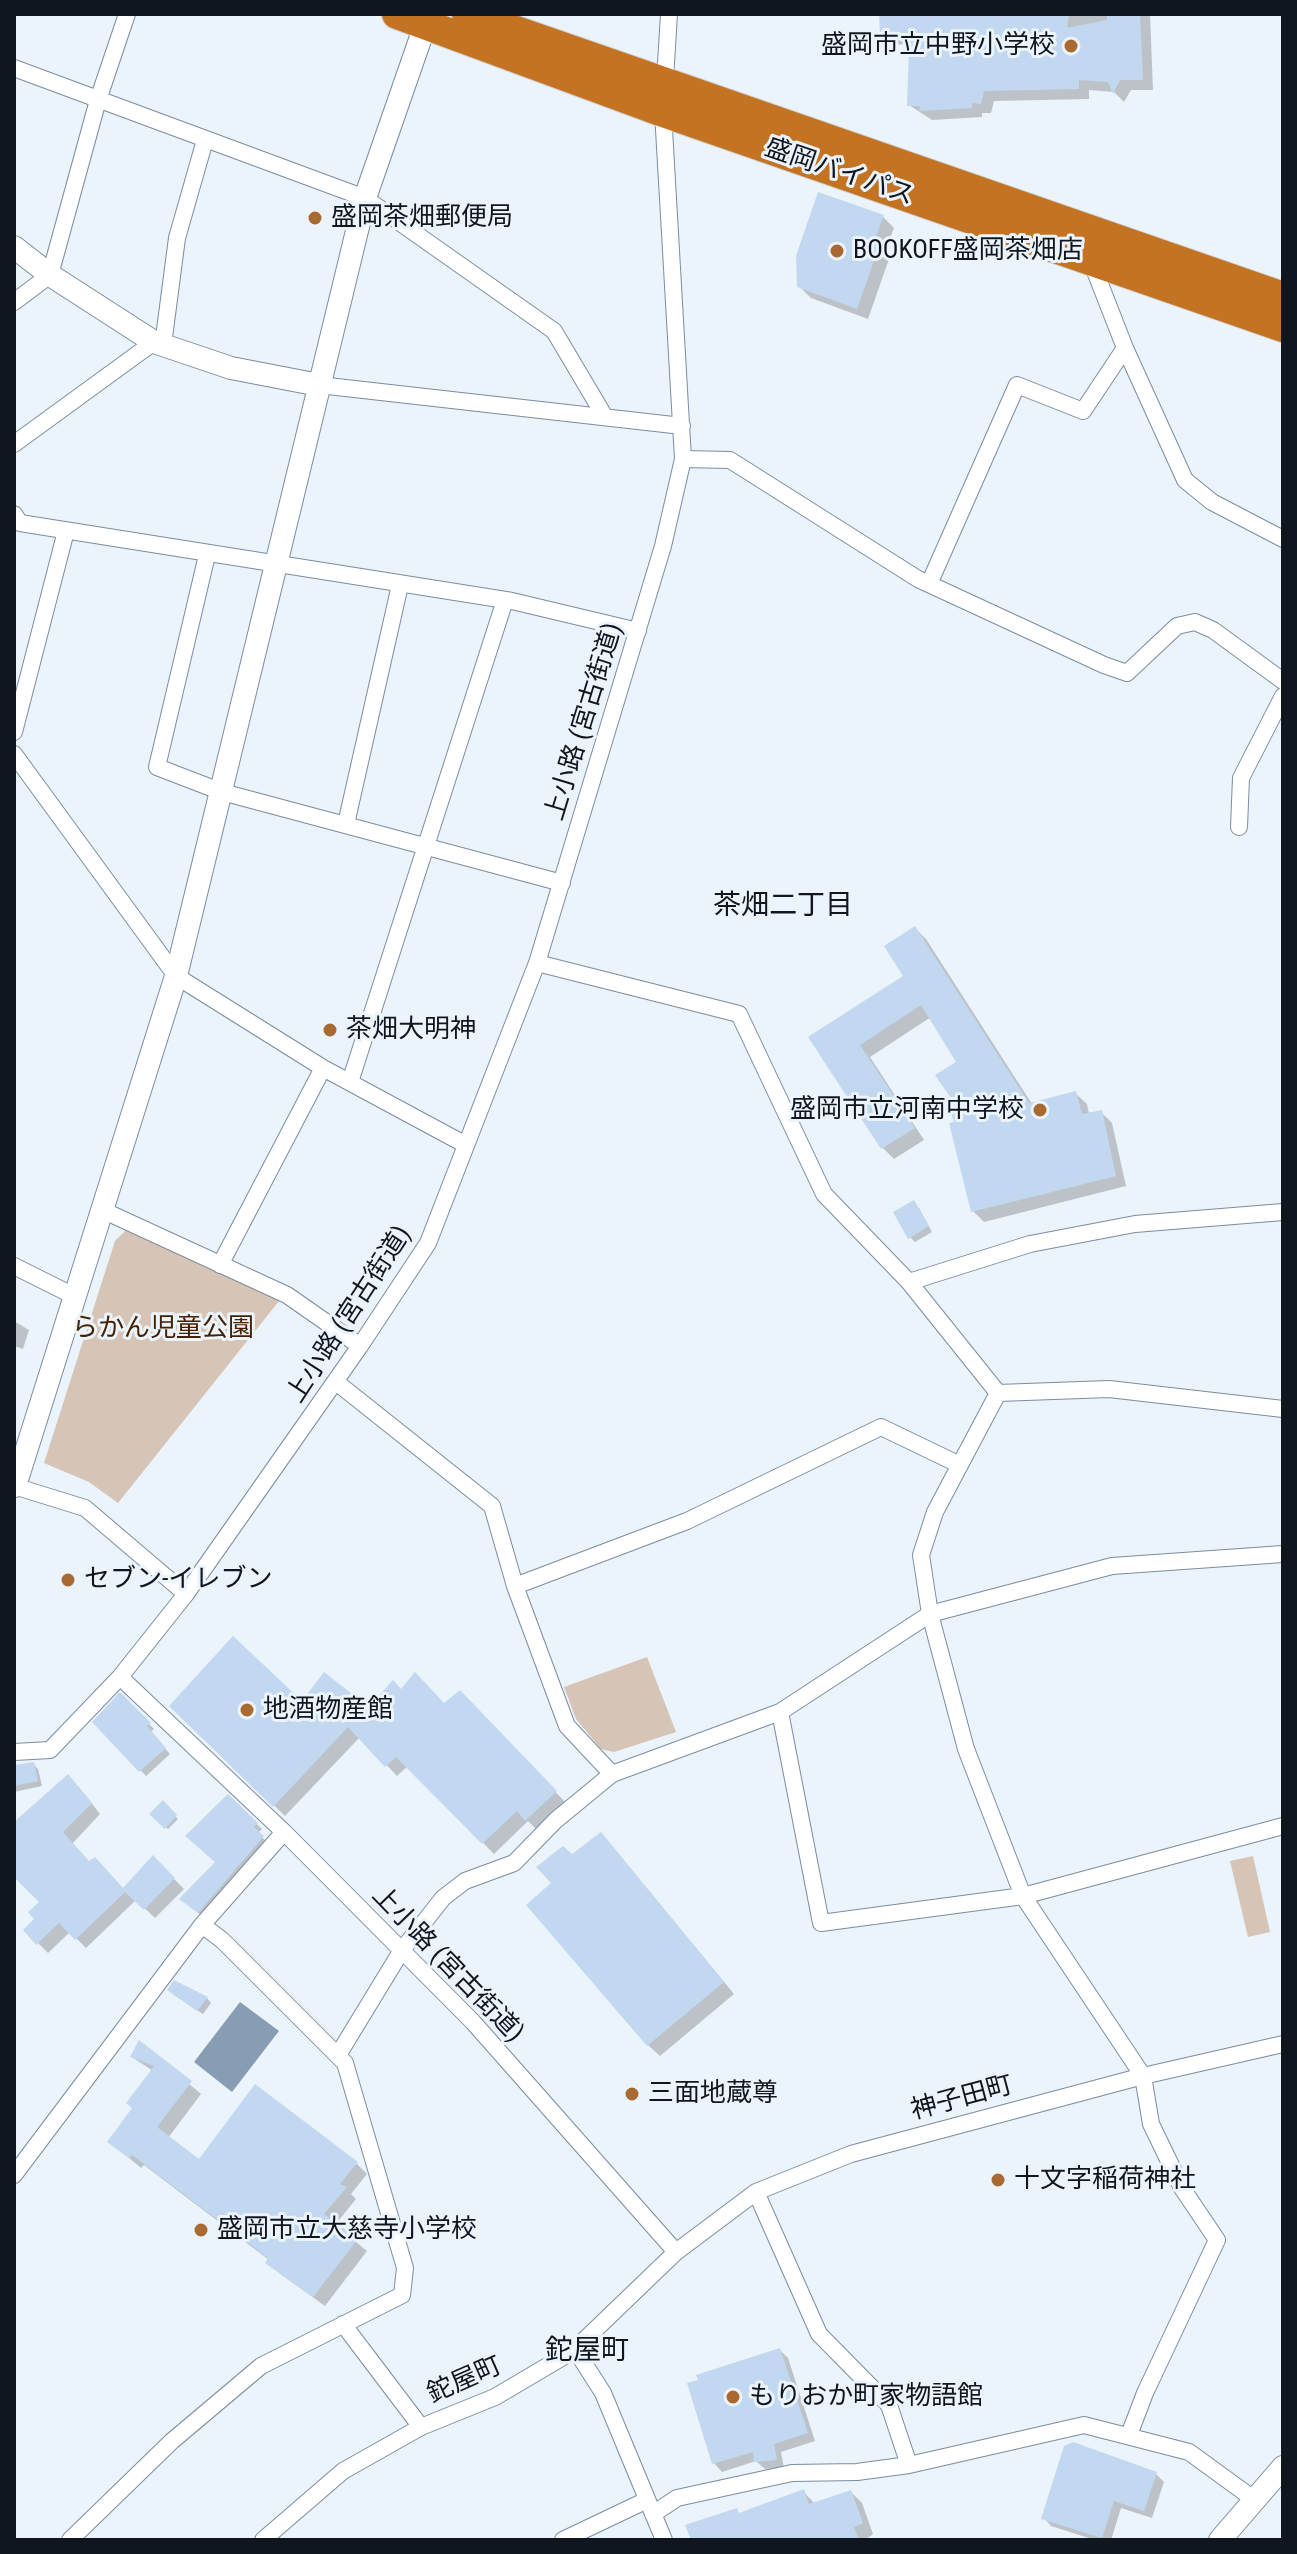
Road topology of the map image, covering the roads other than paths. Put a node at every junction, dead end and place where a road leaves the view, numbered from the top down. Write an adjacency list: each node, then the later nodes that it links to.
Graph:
1 (127, 14): 8 (street)
2 (397, 14): 5 (highway, 盛岡バイパス)
3 (467, 14): 7 (highway, 盛岡バイパス)
4 (669, 14): 7 (street, 上小路 (宮古街道))
5 (427, 19): 9 (highway, 盛岡バイパス); 11 (street)
6 (14, 68): 8 (street)
7 (663, 81): 9 (street, 上小路 (宮古街道)); 15 (highway, 盛岡バイパス)
8 (98, 100): 10 (street); 14 (street)
9 (663, 112): 13 (highway, 盛岡バイパス); 22 (street, 上小路 (宮古街道))
10 (205, 140): 11 (street); 18 (street)
11 (365, 198): 20 (street); 21 (street)
12 (14, 247): 14 (street)
13 (1091, 260): 17 (highway, 盛岡バイパス); 19 (street)
14 (50, 275): 16 (street); 18 (street)
15 (1283, 297)
16 (14, 302)
17 (1283, 327)
18 (159, 343): 20 (street); 23 (street)
19 (1125, 348): 27 (street); 30 (street)
20 (319, 385): 21 (street); 29 (street)
21 (605, 417): 22 (street)
22 (682, 426): 24 (street, 上小路 (宮古街道))
23 (14, 444)
24 (683, 459): 30 (street); 33 (street, 上小路 (宮古街道))
25 (14, 514): 26 (street)
26 (66, 531): 28 (street); 36 (street)
27 (1283, 539)
28 (207, 555): 29 (street); 38 (street)
29 (278, 567): 31 (street); 38 (street)
30 (929, 584): 34 (street)
31 (400, 585): 32 (street); 39 (street)
32 (505, 600): 33 (street); 41 (street)
33 (638, 631): 42 (street, 上小路 (宮古街道))
34 (1283, 681)
35 (1283, 696): 40 (street)
36 (14, 732)
37 (14, 754): 44 (street)
38 (222, 792): 39 (street); 44 (street)
39 (346, 824): 41 (street)
40 (1239, 827)
41 (426, 846): 42 (street); 46 (street)
42 (562, 883): 43 (street, 上小路 (宮古街道))
43 (537, 963): 47 (street, 上小路 (宮古街道)); 52 (street)
44 (176, 976): 45 (street); 48 (street)
45 (323, 1068): 46 (street); 50 (street)
46 (350, 1082): 47 (street)
47 (466, 1145): 54 (street, 上小路 (宮古街道))
48 (100, 1209): 50 (street); 53 (street)
49 (1283, 1212): 52 (street)
50 (220, 1265): 54 (street)
51 (14, 1266): 53 (street)
52 (909, 1282): 56 (street)
53 (72, 1295): 59 (street)
54 (360, 1346): 55 (street, 上小路 (宮古街道))
55 (336, 1382): 61 (street); 62 (street, 上小路 (宮古街道))
56 (998, 1393): 57 (street); 58 (street)
57 (1283, 1409)
58 (960, 1465): 61 (street); 63 (street)
59 (14, 1486): 62 (street)
60 (1283, 1554): 63 (street)
61 (515, 1586): 67 (street)
62 (186, 1594): 64 (street, 上小路 (宮古街道))
63 (930, 1614): 65 (street); 70 (street)
64 (120, 1677): 66 (street); 69 (street, 上小路 (宮古街道))
65 (780, 1712): 67 (street); 70 (street)
66 (14, 1752)
67 (612, 1774): 72 (street)
68 (1283, 1826): 70 (street)
69 (284, 1832): 71 (street); 72 (street, 上小路 (宮古街道))
70 (1023, 1896): 75 (street)
71 (202, 1925): 74 (street); 76 (street)
72 (402, 1950): 74 (street); 78 (street, 上小路 (宮古街道))
73 (1283, 2044): 75 (street, 神子田町)
74 (338, 2055): 79 (street)
75 (1143, 2076): 77 (street, 神子田町); 82 (street)
76 (16, 2165)
77 (756, 2192): 78 (street, 神子田町); 83 (street)
78 (676, 2252): 80 (street, 鉈屋町)
79 (343, 2324): 81 (street); 87 (street)
80 (575, 2349): 81 (street, 鉈屋町); 86 (street)
81 (421, 2427): 88 (street, 鉈屋町)
82 (1129, 2435): 83 (street); 85 (street)
83 (909, 2465): 86 (street)
84 (1283, 2467): 85 (street)
85 (1255, 2500): 91 (street)
86 (650, 2507): 89 (street); 90 (street)
87 (70, 2540)
88 (263, 2540)
89 (563, 2540)
90 (664, 2540)
91 (1220, 2540)

